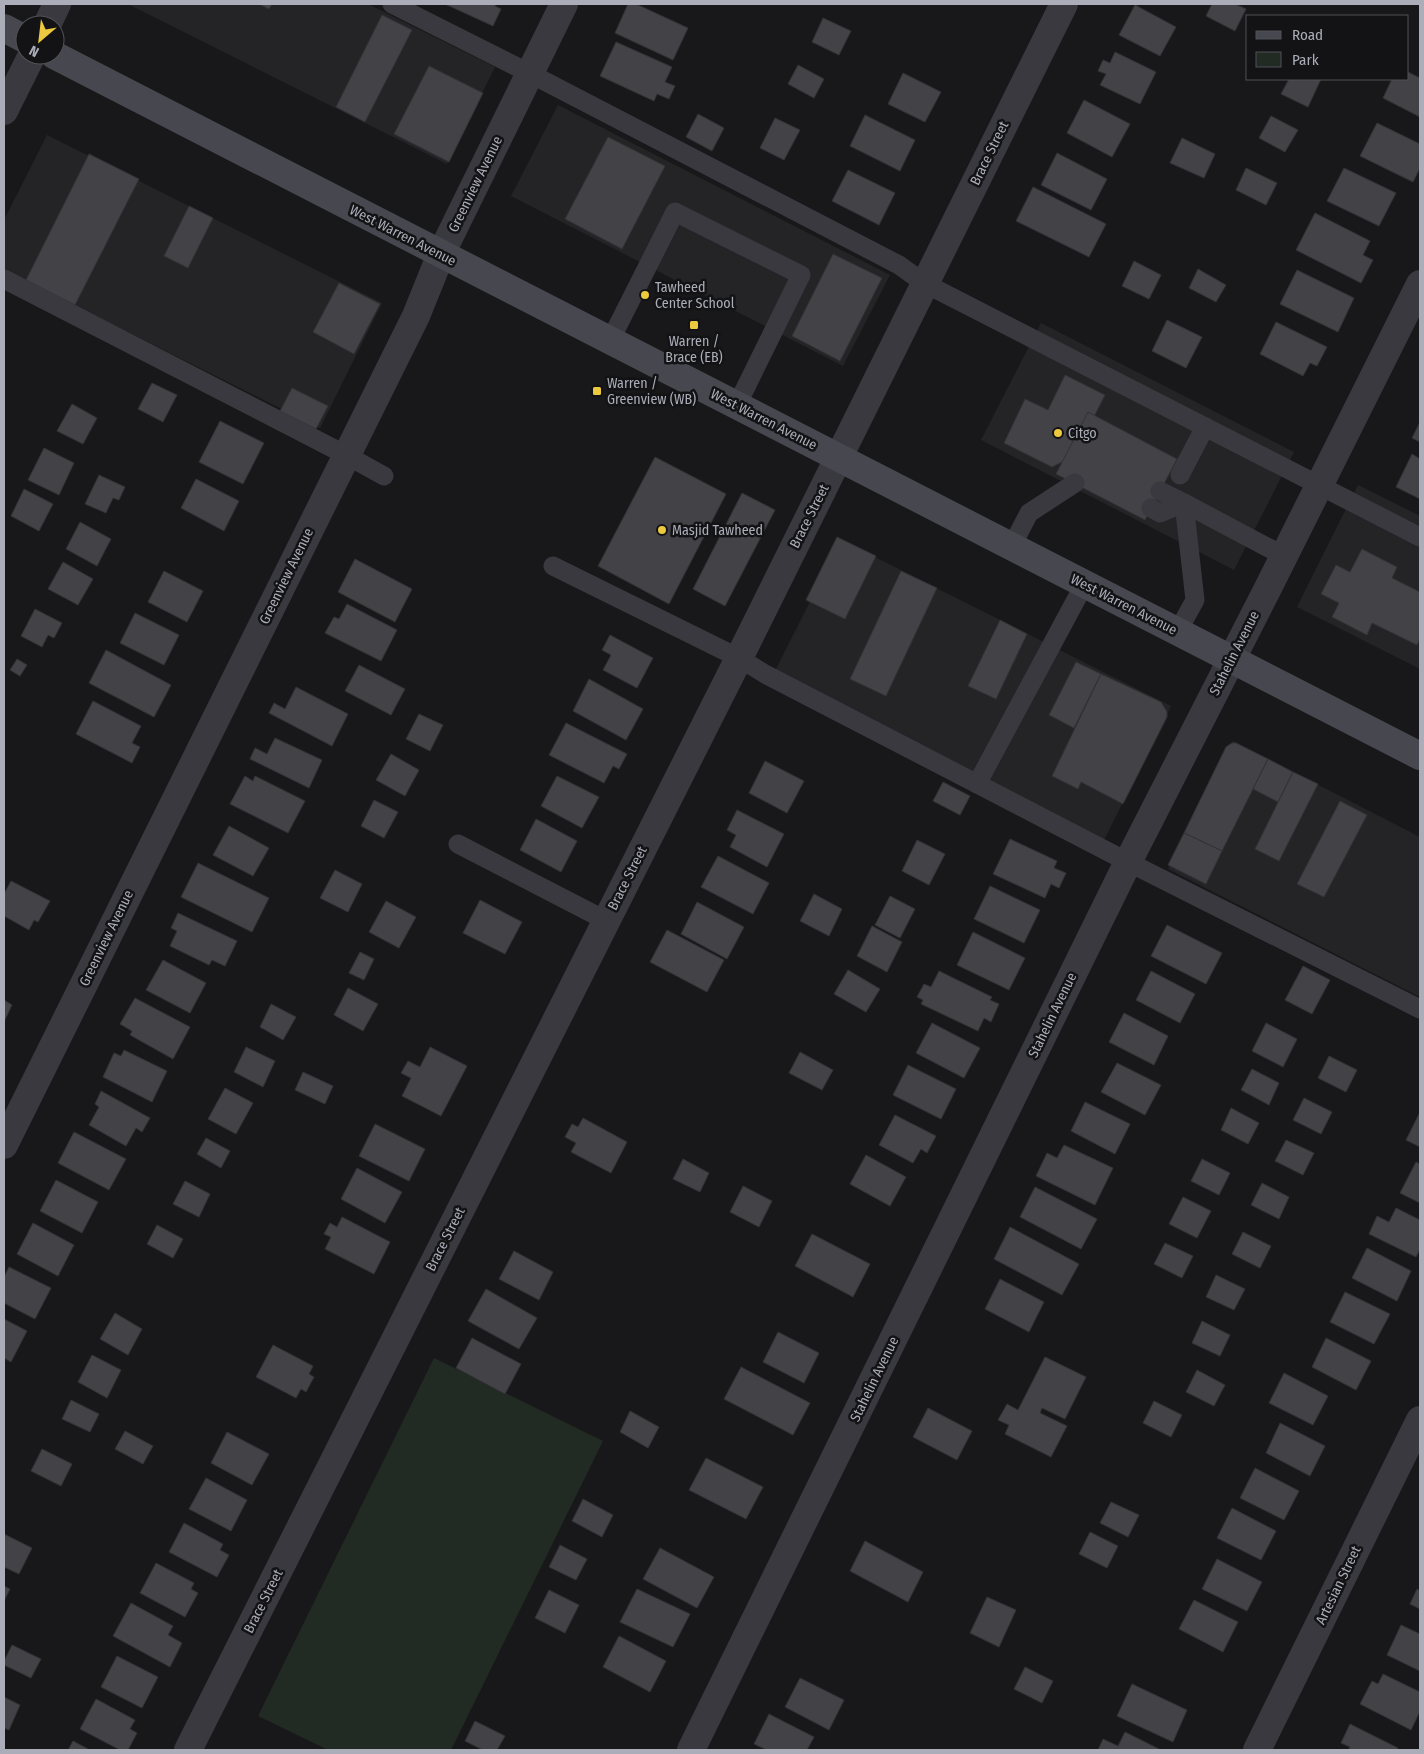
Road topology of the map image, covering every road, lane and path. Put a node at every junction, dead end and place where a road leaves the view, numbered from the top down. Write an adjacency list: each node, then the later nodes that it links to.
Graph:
1 (392, 4): 6 (lane)
2 (564, 4): 6 (street, Greenview Avenue)
3 (1064, 4): 10 (street, Brace Street)
4 (65, 61): 8 (main road, West Warren Avenue)
5 (27, 65): 7 (street)
6 (529, 73): 8 (street, Greenview Avenue); 10 (lane)
7 (4, 111)
8 (441, 254): 12 (main road, West Warren Avenue); 15 (street, Greenview Avenue)
9 (4, 279): 15 (lane)
10 (924, 284): 14 (lane); 16 (street, Brace Street)
11 (1420, 284): 19 (street, Stahelin Avenue)
12 (610, 341): 13 (main road, West Warren Avenue); 13 (lane)
13 (737, 405): 16 (main road, West Warren Avenue)
14 (1205, 427): 19 (lane); 21 (lane)
15 (346, 455): 17 (lane); 37 (street, Greenview Avenue)
16 (839, 457): 24 (main road, West Warren Avenue); 29 (street, Brace Street)
17 (384, 476)
18 (1075, 483): 24 (lane)
19 (1319, 486): 23 (lane); 25 (street, Stahelin Avenue)
20 (1160, 491): 21 (lane)
21 (1184, 503): 22 (lane); 25 (lane); 28 (lane)
22 (1152, 508)
23 (1420, 537)
24 (1012, 546): 27 (main road, West Warren Avenue)
25 (1284, 556): 30 (street, Stahelin Avenue)
26 (553, 566): 29 (lane)
27 (1085, 583): 28 (main road, West Warren Avenue); 32 (lane)
28 (1178, 631): 30 (main road, West Warren Avenue)
29 (739, 658): 32 (lane); 35 (street, Brace Street)
30 (1231, 659): 31 (main road, West Warren Avenue); 34 (street, Stahelin Avenue)
31 (1420, 756)
32 (977, 784): 34 (lane)
33 (458, 844): 35 (lane)
34 (1128, 862): 36 (lane); 40 (street, Stahelin Avenue)
35 (605, 920): 39 (street, Brace Street)
36 (1420, 1009)
37 (4, 1145)
38 (1420, 1420): 41 (street, Artesian Street)
39 (188, 1750)
40 (691, 1750)
41 (1257, 1750)

